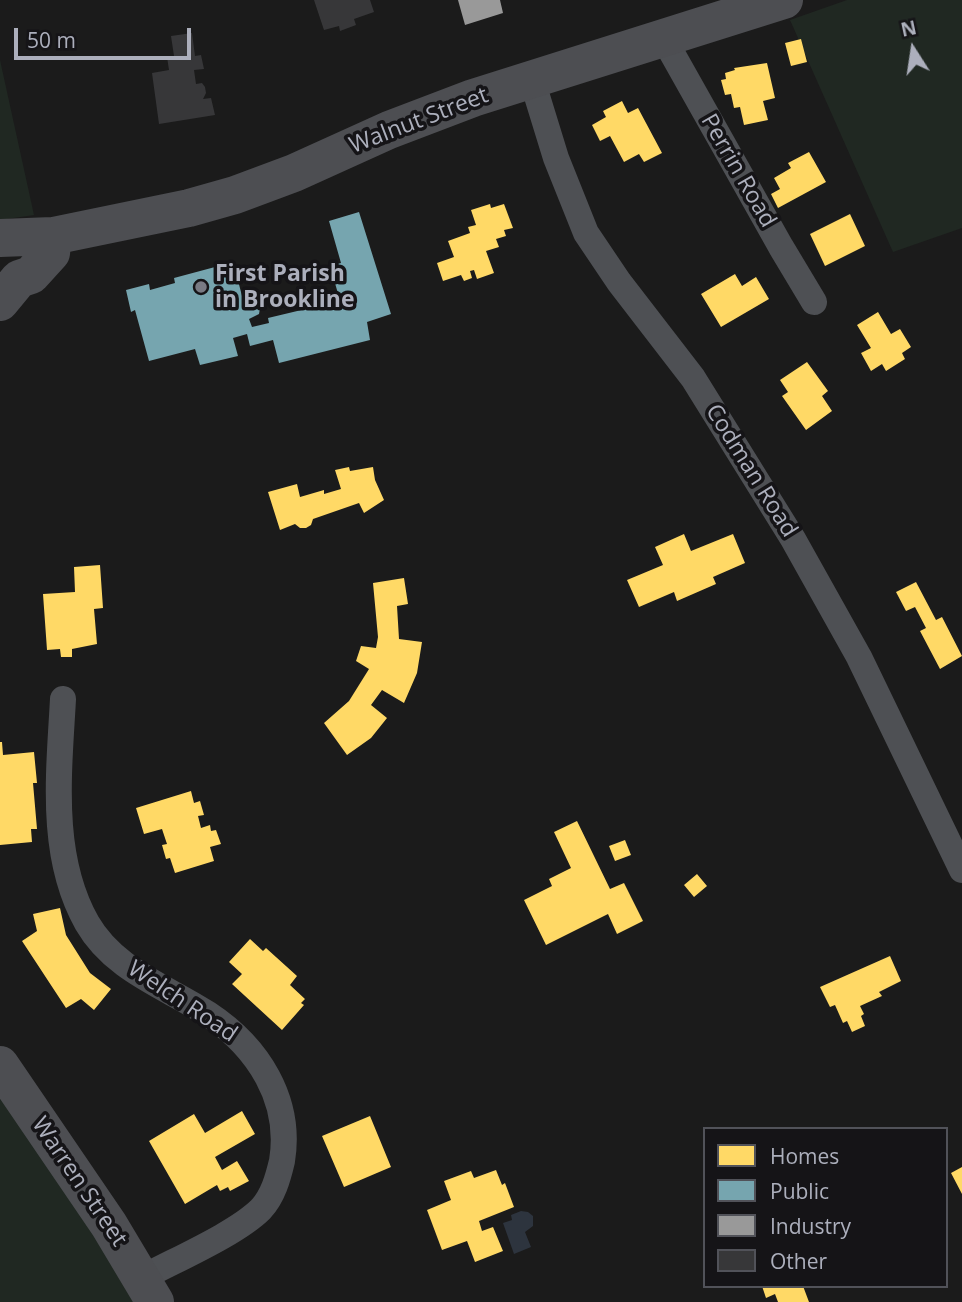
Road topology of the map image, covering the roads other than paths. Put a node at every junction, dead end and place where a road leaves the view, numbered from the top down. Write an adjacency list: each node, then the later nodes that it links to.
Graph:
1 (784, 0): 2 (street, Walnut Street)
2 (664, 38): 3 (street, Walnut Street); 7 (street, Perrin Road)
3 (532, 80): 4 (street, Walnut Street); 9 (street, Codman Road)
4 (53, 236): 5 (street, Walnut Street); 6 (street)
5 (0, 238)
6 (10, 290)
7 (814, 302)
8 (63, 699): 11 (street, Welch Road)
9 (962, 870)
10 (0, 1065): 11 (street, Warren Street)
11 (148, 1290)

